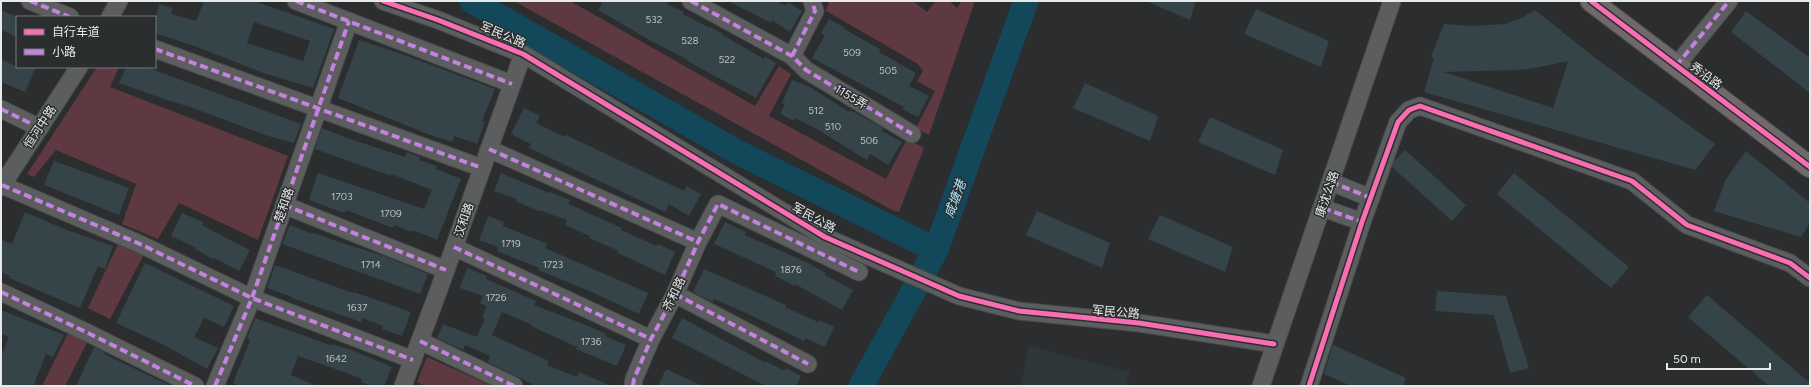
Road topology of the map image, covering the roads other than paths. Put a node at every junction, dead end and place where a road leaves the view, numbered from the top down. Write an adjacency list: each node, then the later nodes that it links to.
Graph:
1 (30, 1): 10 (street)
2 (120, 1): 11 (street)
3 (296, 1): 12 (street)
4 (383, 1): 14 (street, 军民公路)
5 (691, 1): 15 (street, 1155弄)
6 (812, 1): 15 (street)
7 (1392, 1): 26 (street, 康沈公路)
8 (1591, 1): 16 (main road, 秀沿路)
9 (1729, 1): 16 (street)
10 (68, 16)
11 (111, 16)
12 (349, 22): 18 (street); 20 (street, 楚和路)
13 (156, 49): 20 (street)
14 (523, 54): 18 (street, 汉和路); 42 (street, 军民公路)
15 (792, 56): 22 (street, 1155弄)
16 (1676, 66): 24 (main road, 秀沿路)
17 (77, 68): 21 (street, 恒河中路)
18 (512, 84): 23 (street, 汉和路)
19 (1, 109): 21 (street)
20 (317, 109): 25 (street); 29 (street, 楚和路)
21 (40, 128): 27 (street, 恒河中路)
22 (912, 134)
23 (489, 149): 25 (street, 汉和路); 32 (street)
24 (1810, 167)
25 (482, 168): 33 (street, 汉和路)
26 (1331, 182): 28 (street); 30 (street, 康沈公路)
27 (2, 186): 39 (street)
28 (1371, 198): 31 (street); 36 (street)
29 (284, 205): 34 (street); 39 (street, 楚和路)
30 (1323, 208): 31 (street); 42 (street, 康沈公路)
31 (1362, 222): 51 (street)
32 (698, 242): 35 (street, 齐和路); 38 (street, 齐和路)
33 (454, 247): 34 (street, 汉和路); 40 (street)
34 (446, 270): 41 (street, 汉和路)
35 (859, 272)
36 (1810, 278)
37 (1, 292): 45 (street)
38 (675, 294): 40 (street, 齐和路); 44 (street)
39 (252, 298): 43 (street); 46 (street, 楚和路)
40 (651, 339): 49 (street, 齐和路)
41 (420, 341): 43 (street, 汉和路); 48 (street)
42 (1274, 344): 50 (street, 康沈公路)
43 (413, 360): 47 (street, 汉和路)
44 (808, 364)
45 (195, 386)
46 (215, 386)
47 (403, 386)
48 (514, 386)
49 (633, 386)
50 (1261, 386)
51 (1309, 386)

